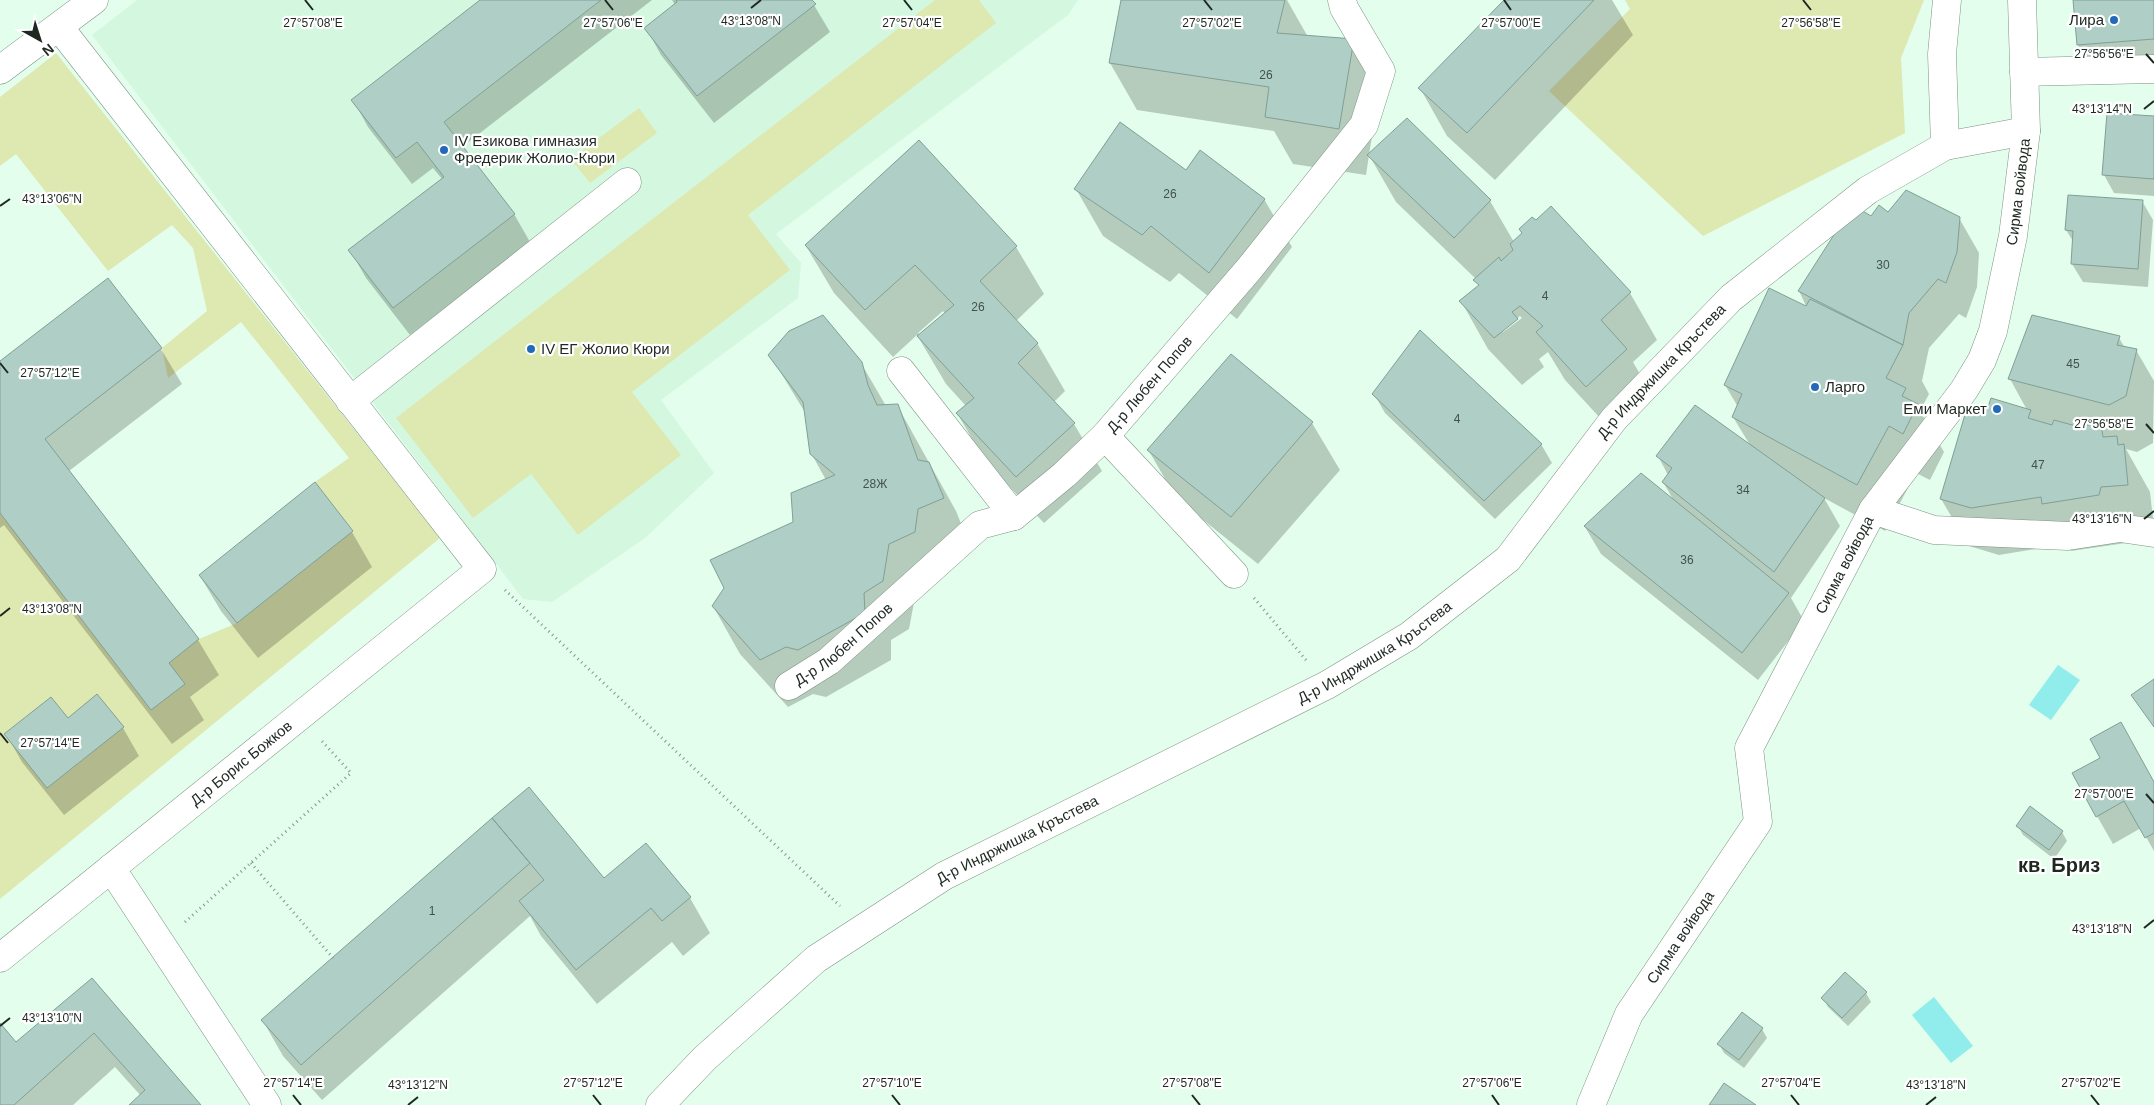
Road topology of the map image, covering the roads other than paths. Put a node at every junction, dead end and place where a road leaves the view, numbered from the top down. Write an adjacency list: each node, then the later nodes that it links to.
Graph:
1 (94, 0): 5 (street)
2 (1342, 0): 14 (street, Д-р Любен Попов)
3 (1947, 0): 10 (street)
4 (2022, 0): 8 (street, Сирма войвода)
5 (59, 27): 7 (street); 13 (street)
6 (2154, 69): 8 (street)
7 (0, 70)
8 (2024, 72): 9 (street, Сирма войвода)
9 (2026, 131): 10 (street, Д-р Индржишка Кръстева); 15 (street, Сирма войвода)
10 (1944, 146): 23 (street, Д-р Индржишка Кръстева)
11 (627, 182): 13 (street)
12 (901, 371): 16 (street)
13 (350, 401): 20 (street, Д-р Борис Божков)
14 (1105, 436): 16 (street, Д-р Любен Попов); 18 (street)
15 (1873, 510): 17 (street); 24 (street, Сирма войвода)
16 (1014, 516): 19 (street, Д-р Любен Попов)
17 (2154, 532)
18 (1234, 574)
19 (789, 686)
20 (111, 868): 21 (street, Д-р Борис Божков); 22 (street)
21 (0, 958)
22 (267, 1105)
23 (660, 1105)
24 (1591, 1105)

